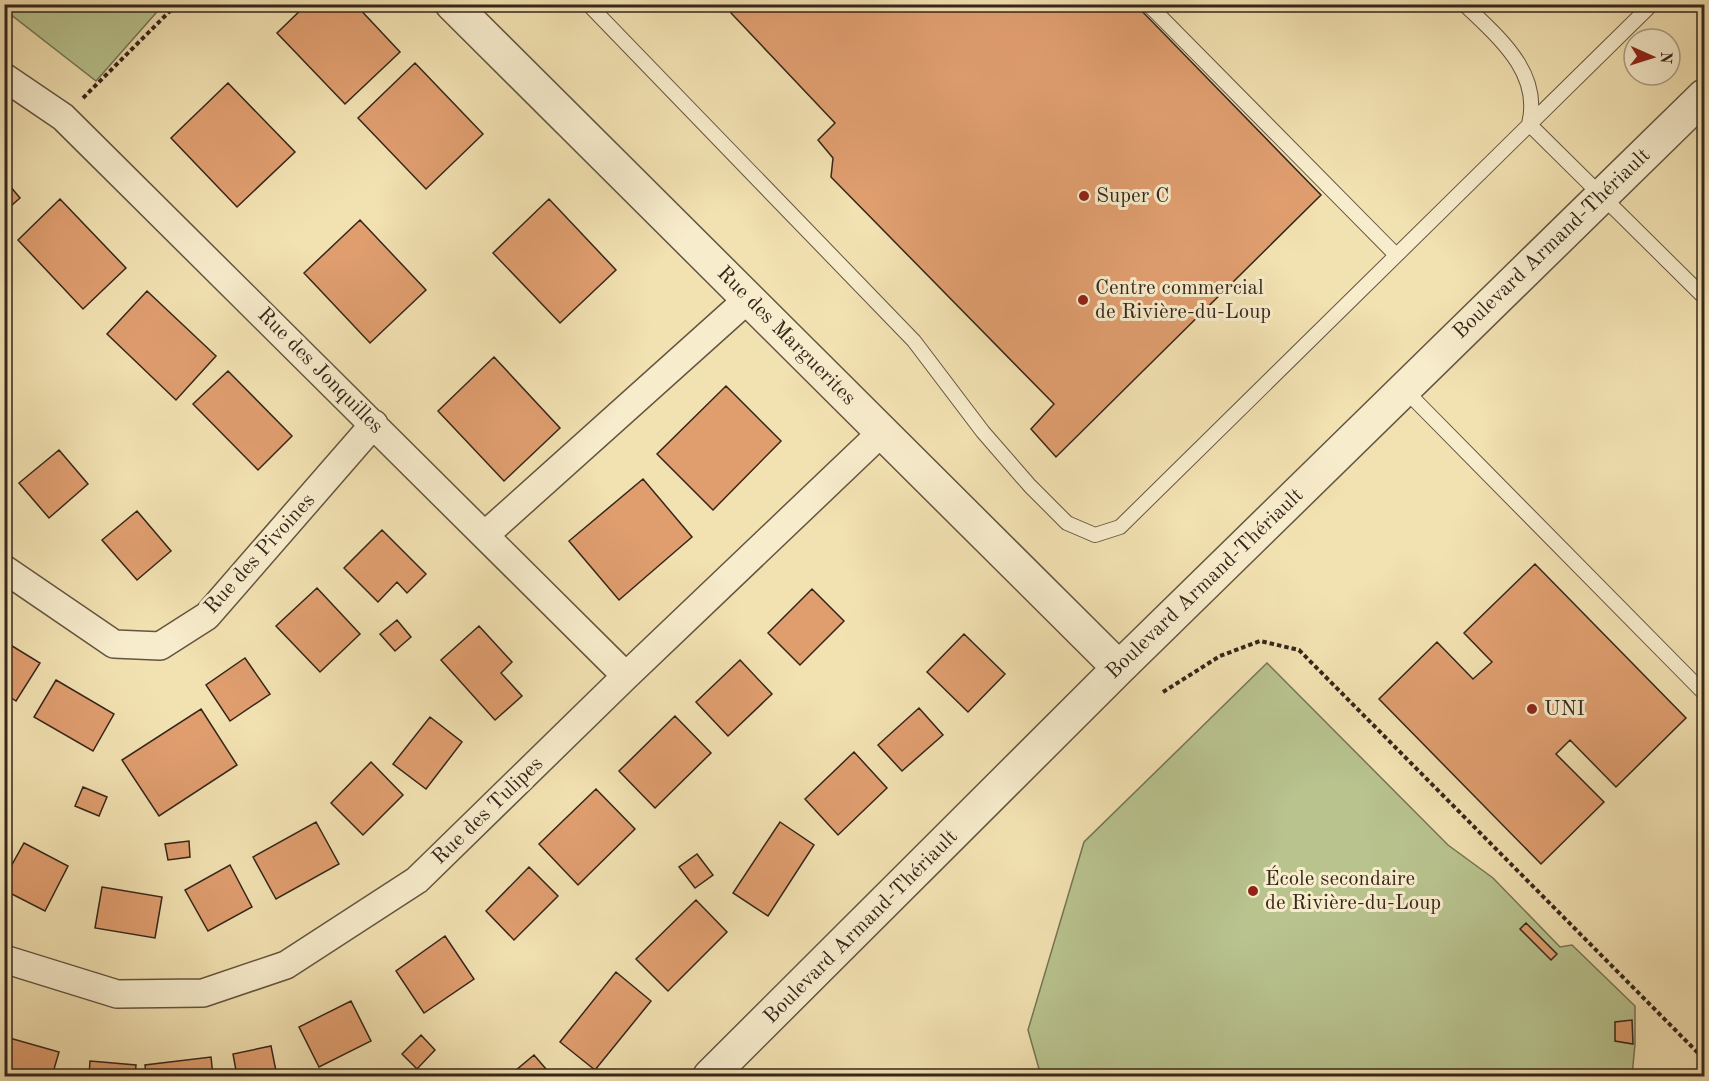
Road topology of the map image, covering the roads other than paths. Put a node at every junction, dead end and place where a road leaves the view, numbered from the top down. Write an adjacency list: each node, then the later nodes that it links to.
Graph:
1 (452, 4): 12 (street, Rue des Marguerites)
2 (588, 4): 10 (lane)
3 (1148, 4): 10 (lane)
4 (1464, 4): 8 (lane)
5 (1652, 4): 8 (lane)
6 (4, 77): 14 (street, Rue des Jonquilles)
7 (1704, 96): 9 (street, Boulevard Armand-Thériault)
8 (1529, 124): 9 (lane); 10 (lane)
9 (1602, 197): 11 (lane); 13 (street, Boulevard Armand-Thériault)
10 (1396, 255)
11 (1704, 297)
12 (748, 299): 15 (street, Rue des Marguerites); 16 (street)
13 (1403, 388): 18 (street, Boulevard Armand-Thériault); 20 (lane)
14 (374, 424): 16 (street, Rue des Jonquilles); 17 (street, Rue des Pivoines)
15 (882, 432): 18 (street, Rue des Marguerites); 19 (street, Rue des Tulipes)
16 (485, 535): 19 (street, Rue des Jonquilles)
17 (4, 569)
18 (1119, 668): 22 (street, Boulevard Armand-Thériault)
19 (626, 676): 21 (street, Rue des Tulipes)
20 (1704, 693)
21 (4, 959)
22 (711, 1077)

